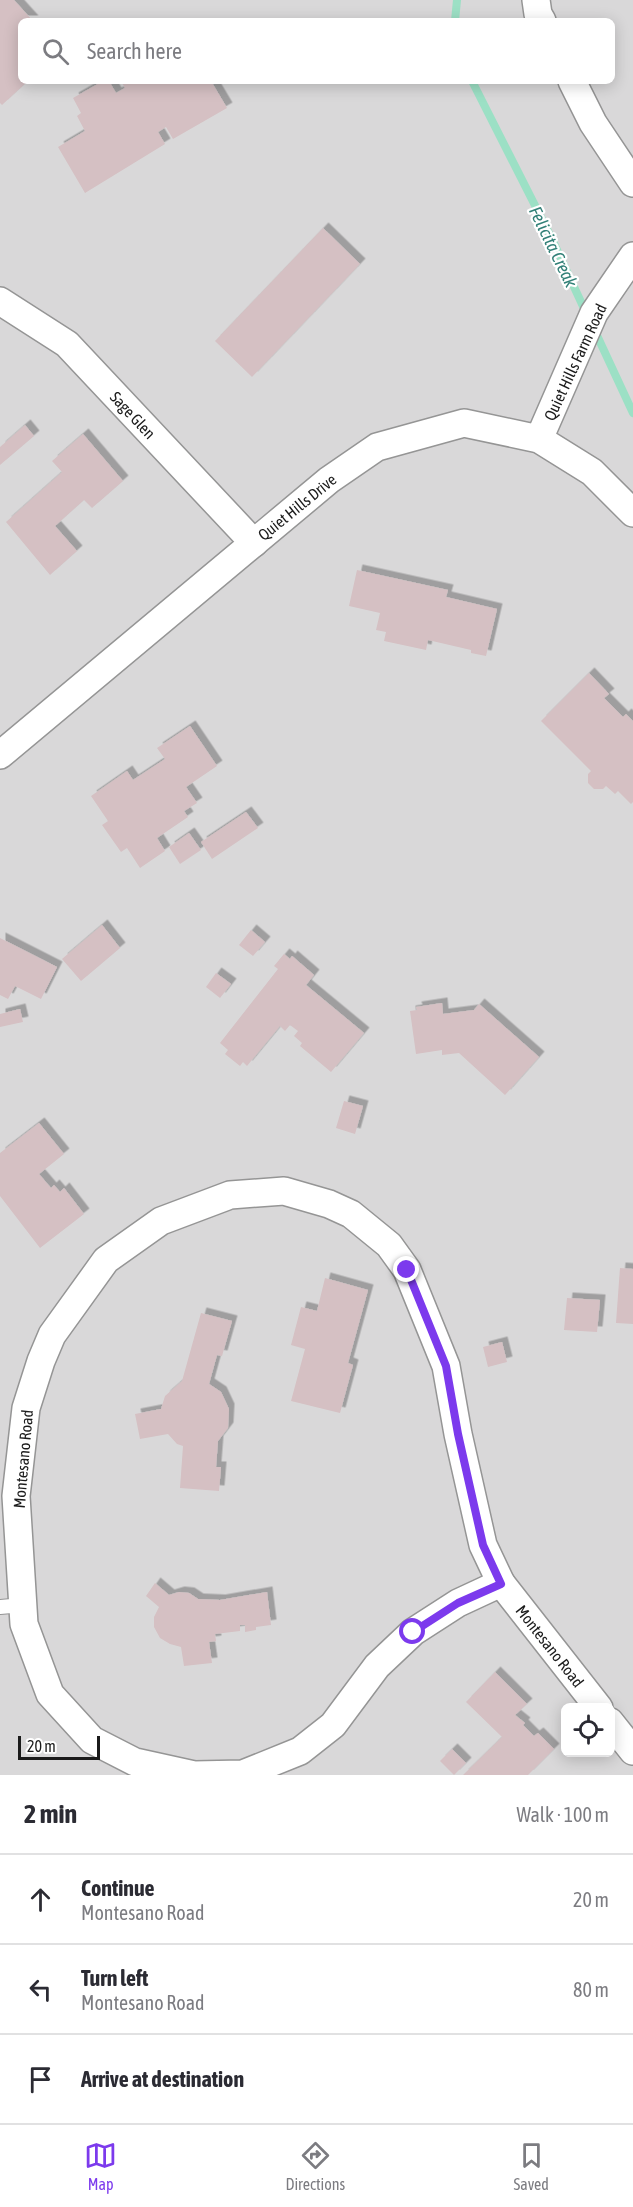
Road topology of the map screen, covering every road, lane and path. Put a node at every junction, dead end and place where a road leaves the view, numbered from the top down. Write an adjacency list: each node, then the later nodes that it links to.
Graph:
1 (574, 84): 2 (street)
2 (633, 183)
3 (633, 256): 5 (street, Quiet Hills Farm Road)
4 (0, 301): 7 (street, Sage Glen)
5 (539, 440): 6 (street, Quiet Hills Drive); 7 (street, Quiet Hills Drive)
6 (633, 513)
7 (254, 543): 8 (street, Quiet Hills Drive)
8 (0, 755)
9 (501, 1584): 10 (street, Montesano Road); 10 (street, Montesano Road); 11 (street, Montesano Road)
10 (11, 1606)
11 (596, 1703)
12 (615, 1728): 13 (street)
13 (633, 1751)

